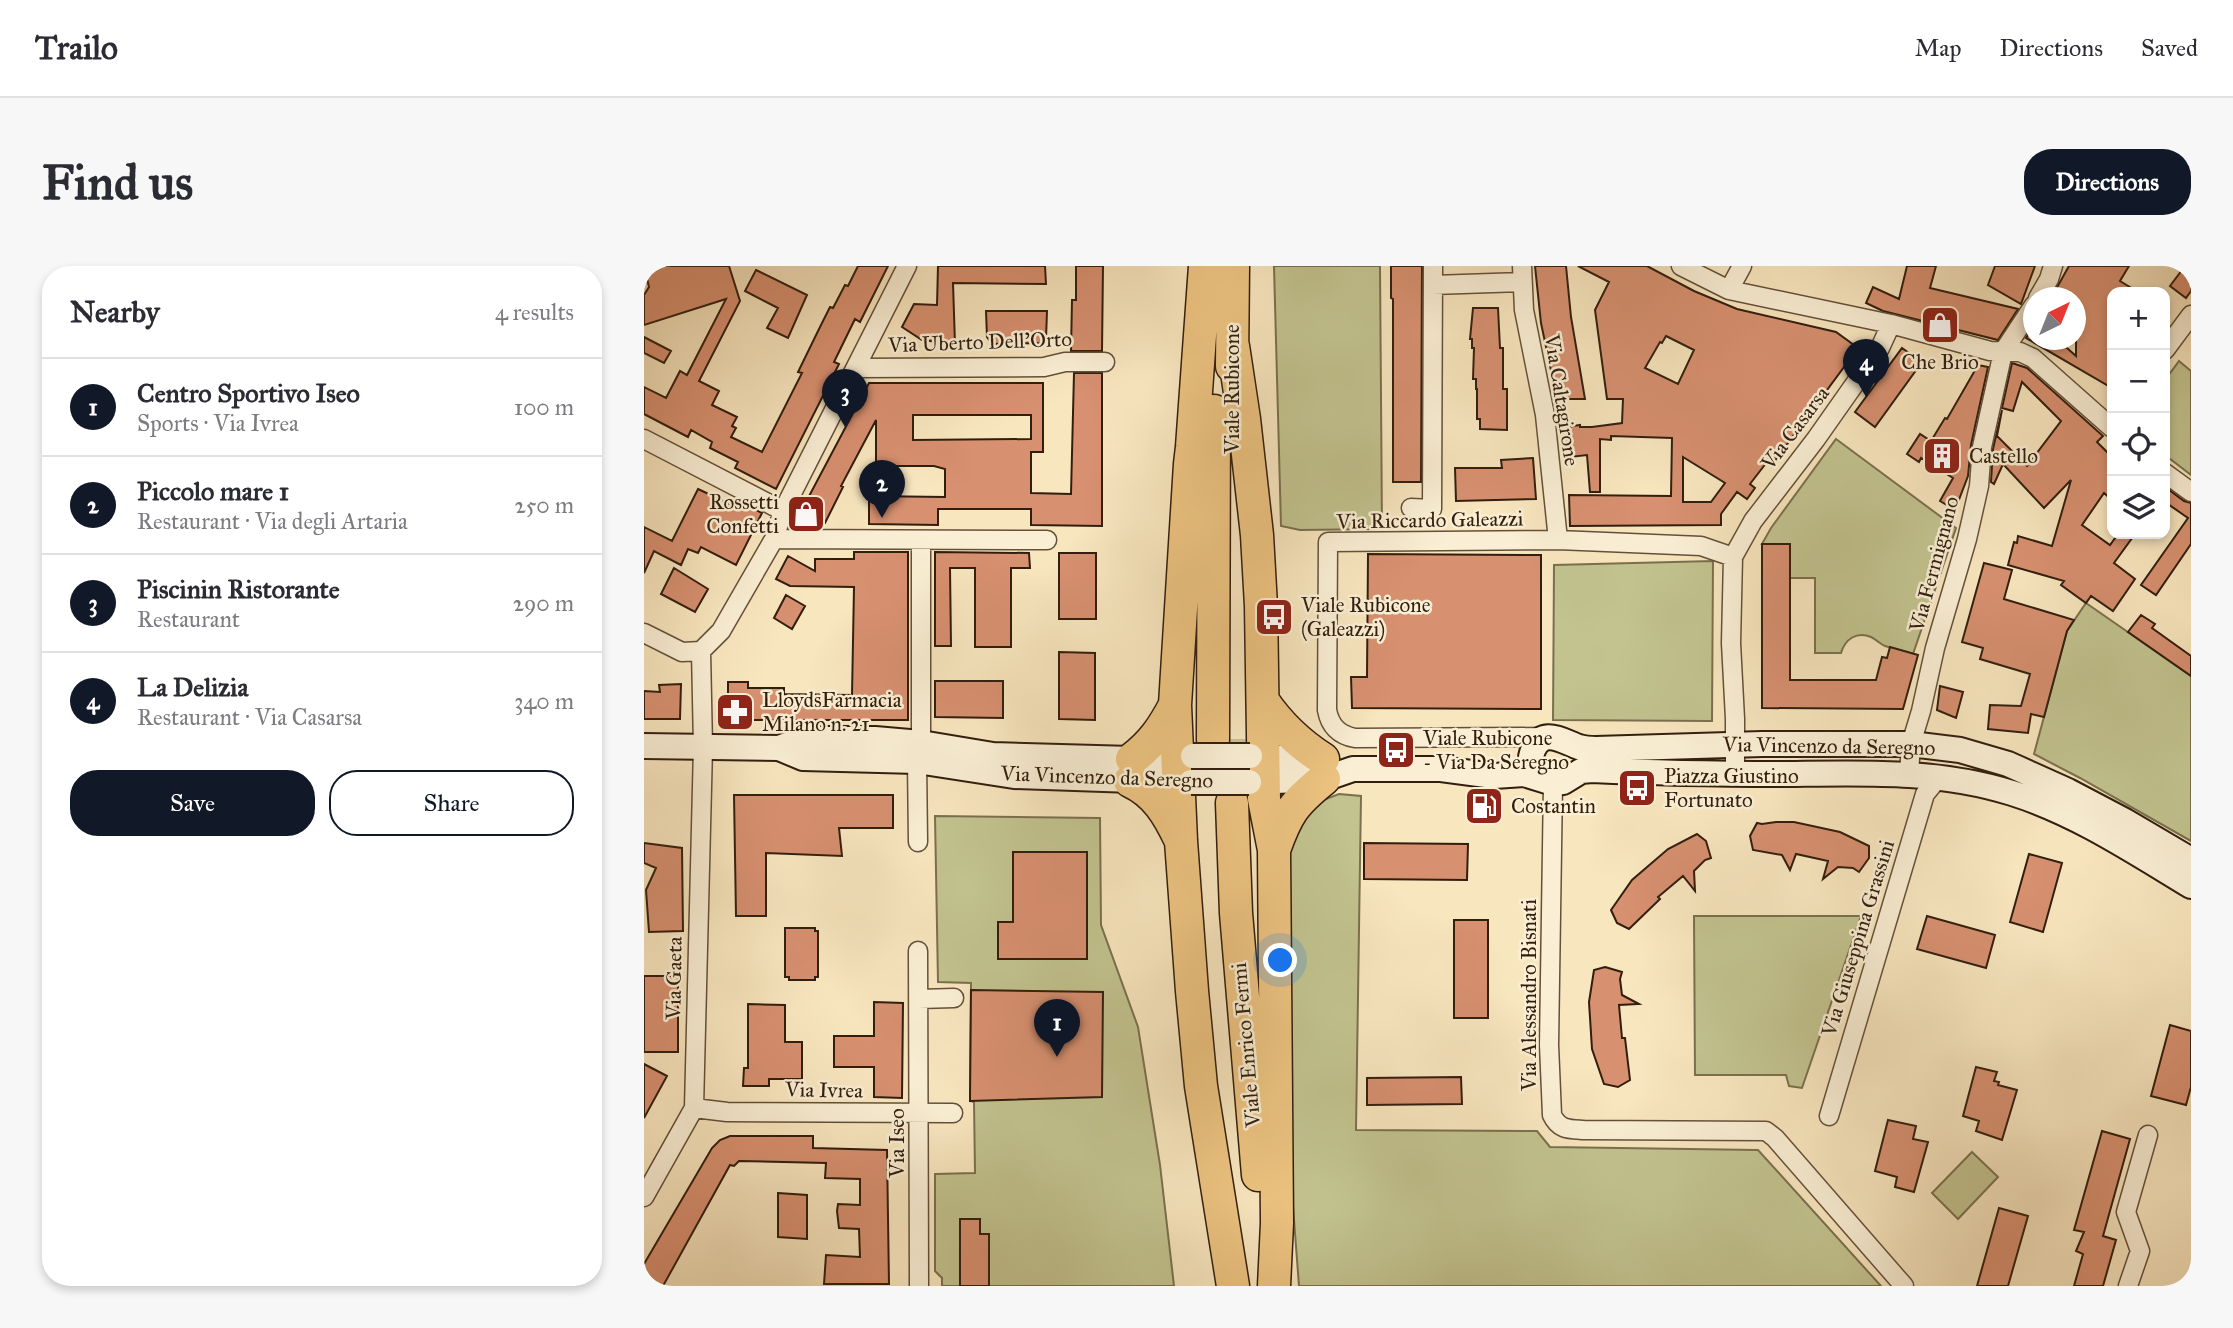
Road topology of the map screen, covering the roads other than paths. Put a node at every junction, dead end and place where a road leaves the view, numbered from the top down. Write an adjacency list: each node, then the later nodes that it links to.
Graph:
1 (907, 266): 20 (street)
2 (1205, 266): 36 (highway)
3 (1215, 266): 27 (highway, Viale Rubicone)
4 (1233, 266): 17 (highway, Viale Rubicone)
5 (1433, 266): 10 (street)
6 (1681, 266): 12 (street)
7 (1742, 266): 12 (street)
8 (2053, 266): 11 (street)
9 (1522, 274): 10 (street); 31 (street, Via Caltagirone)
10 (1433, 285): 25 (street)
11 (2044, 287)
12 (1729, 290): 15 (street)
13 (2191, 315): 16 (street)
14 (2023, 322): 18 (street)
15 (1891, 324): 18 (street); 32 (street, Via Casarsa)
16 (2170, 343)
17 (1233, 346): 27 (highway, Viale Rubicone); 35 (highway)
18 (2003, 352): 21 (street); 40 (street, Via Fermignano)
19 (1105, 362): 20 (street, Via Uberto Dell'Orto)
20 (856, 368): 26 (street)
21 (2107, 421)
22 (644, 439): 26 (street)
23 (2169, 476): 24 (street)
24 (2191, 492)
25 (1411, 508)
26 (783, 511): 28 (street)
27 (1222, 512): 44 (highway, Viale Enrico Fermi)
28 (774, 539): 29 (street); 34 (street)
29 (921, 540): 30 (street); 43 (street)
30 (1047, 540)
31 (1558, 540): 32 (street); 37 (street, Via Riccardo Galeazzi)
32 (1732, 557): 38 (street)
33 (644, 634): 34 (street)
34 (701, 651): 42 (street, Via Gaeta)
35 (1263, 701): 44 (highway); 45 (highway)
36 (1175, 705): 44 (highway); 47 (highway)
37 (1551, 743): 38 (main road, Via Vincenzo da Seregno); 46 (main road, Via Vincenzo da Seregno); 52 (main road); 52 (main road)
38 (1736, 744): 39 (main road, Via Vincenzo da Seregno); 48 (street)
39 (1848, 744): 40 (main road, Via Vincenzo da Seregno); 49 (street)
40 (1911, 744): 50 (street, Via Fermignano); 56 (main road, Via Vincenzo da Seregno)
41 (644, 746): 42 (main road, Via Vincenzo da Seregno)
42 (703, 747): 43 (main road, Via Vincenzo da Seregno); 61 (street, Via Gaeta)
43 (919, 752): 47 (main road, Via Vincenzo da Seregno); 54 (street)
44 (1219, 769): 45 (main road, Via Vincenzo da Seregno); 47 (main road, Via Vincenzo da Seregno); 53 (highway); 55 (highway); 69 (highway, Viale Enrico Fermi); 70 (highway, Viale Enrico Fermi)
45 (1333, 769): 46 (main road, Via Vincenzo da Seregno); 55 (highway)
46 (1441, 769): 52 (main road, Via Vincenzo da Seregno)
47 (1131, 770): 53 (highway)
48 (1735, 774): 49 (main road, Via Vincenzo da Seregno); 52 (main road, Via Vincenzo da Seregno)
49 (1848, 774): 50 (main road, Via Vincenzo da Seregno)
50 (1909, 774): 51 (main road, Via Vincenzo da Seregno)
51 (1939, 777): 57 (main road, Via Vincenzo da Seregno); 64 (street, Via Giuseppina Grassini)
52 (1554, 779): 72 (street, Via Alessandro Bisnati)
53 (1181, 841): 68 (highway)
54 (918, 842)
55 (1274, 850): 71 (highway)
56 (2191, 860)
57 (2191, 886)
58 (919, 951): 60 (street, Via Iseo)
59 (954, 998): 60 (street)
60 (919, 999): 62 (street, Via Iseo)
61 (694, 1108): 62 (street, Via Ivrea); 66 (street, Via Gaeta)
62 (920, 1114): 63 (street, Via Ivrea); 67 (street, Via Iseo)
63 (953, 1114)
64 (1829, 1116)
65 (2148, 1135): 73 (street)
66 (644, 1197)
67 (919, 1286)
68 (1233, 1286)
69 (1241, 1286)
70 (1268, 1286)
71 (1274, 1286)
72 (1904, 1286)
73 (2128, 1286)

